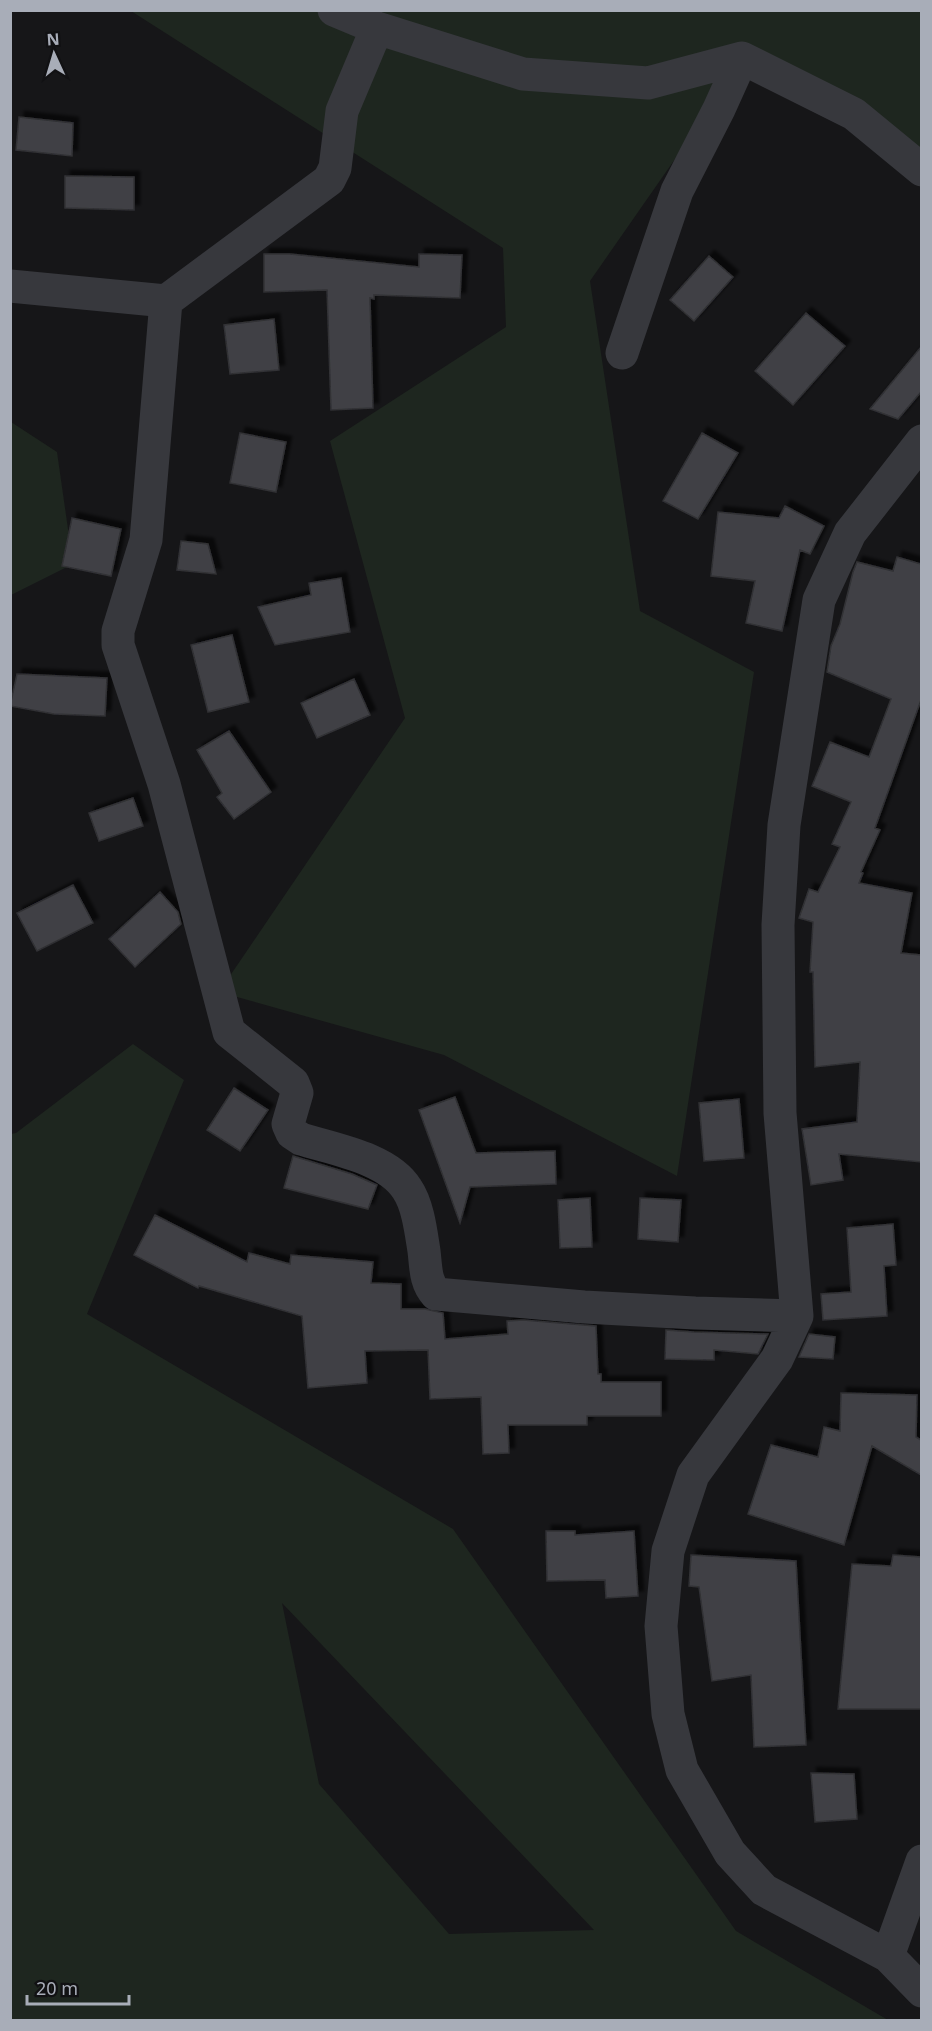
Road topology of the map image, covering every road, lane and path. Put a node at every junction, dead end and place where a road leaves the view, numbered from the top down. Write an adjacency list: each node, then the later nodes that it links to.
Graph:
1 (334, 10): 2 (street)
2 (377, 28): 3 (street); 6 (street)
3 (742, 58): 4 (street); 7 (street)
4 (921, 170)
5 (10, 286): 6 (street)
6 (166, 301): 9 (street)
7 (622, 352)
8 (921, 441): 9 (street)
9 (797, 1316): 11 (street)
10 (921, 1861): 11 (street)
11 (888, 1956): 12 (street)
12 (921, 1991)

